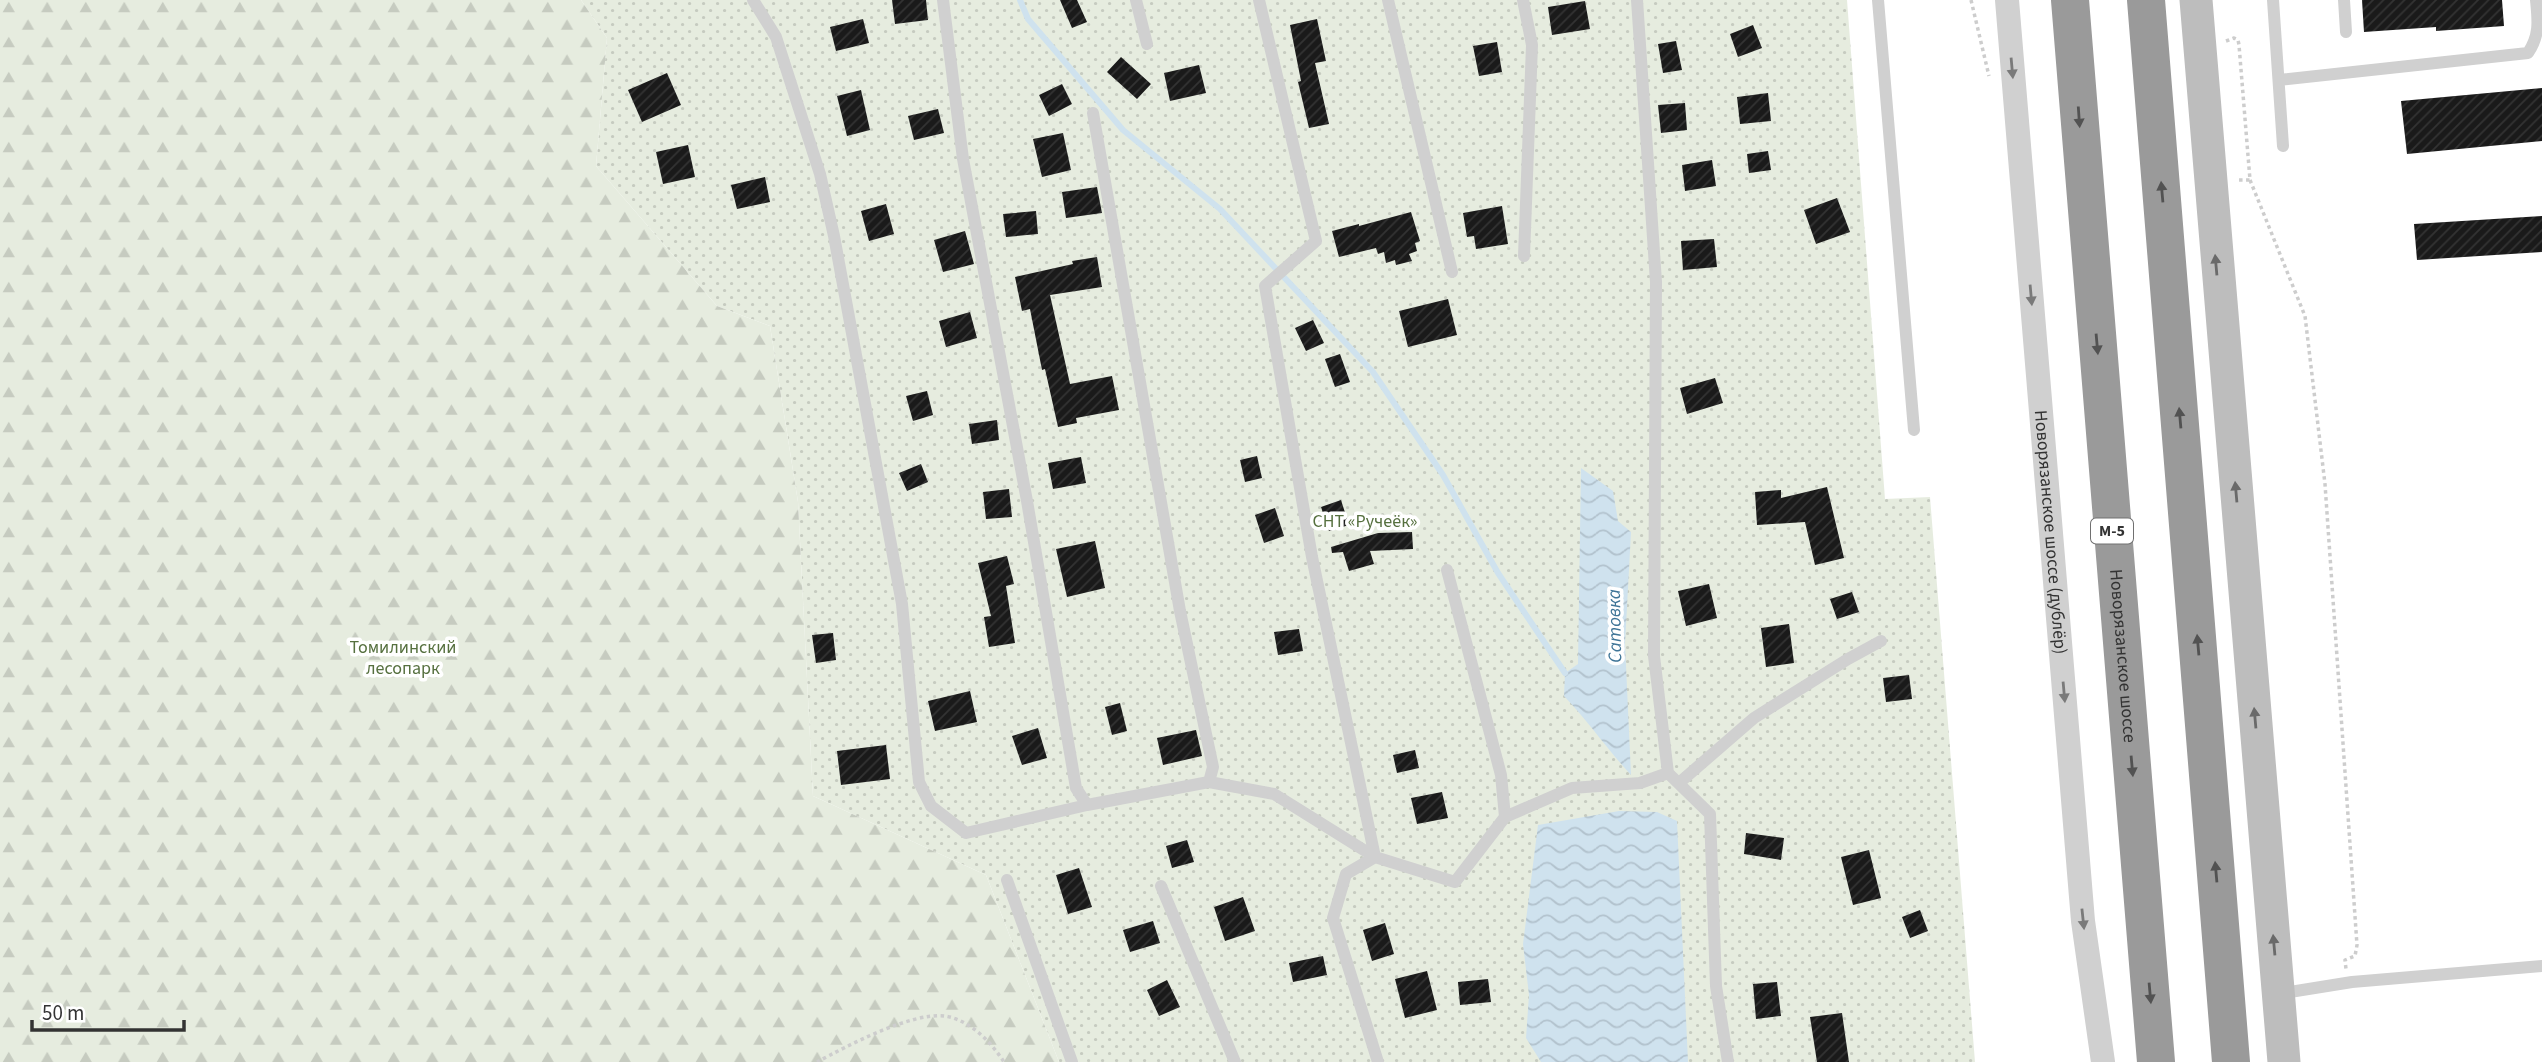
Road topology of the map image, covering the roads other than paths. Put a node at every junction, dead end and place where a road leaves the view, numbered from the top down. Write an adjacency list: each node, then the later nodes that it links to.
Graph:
1 (753, 0): 29 (lane)
2 (943, 0): 29 (lane)
3 (1136, 0): 17 (lane)
4 (1259, 0): 31 (lane)
5 (1388, 0): 22 (lane)
6 (1523, 0): 21 (lane)
7 (1637, 0): 26 (lane)
8 (1878, 0): 23 (lane)
9 (2007, 0): 40 (street, Новорязанское шоссе (дублёр), one-way to 40)
10 (2070, 0): 41 (highway, Новорязанское шоссе / М-5, one-way to 41)
11 (2146, 0): 42 (highway, one-way to 11)
12 (2196, 0): 35 (street, one-way to 12)
13 (2273, 0): 18 (lane)
14 (2344, 0): 16 (lane)
15 (2536, 0): 18 (lane)
16 (2346, 32)
17 (1147, 44)
18 (2279, 80): 20 (lane)
19 (1093, 113): 27 (lane)
20 (2283, 146)
21 (1524, 256)
22 (1452, 272)
23 (1914, 430)
24 (1447, 570): 30 (lane)
25 (1881, 641): 28 (lane)
26 (1668, 773): 28 (lane); 30 (lane)
27 (1209, 782): 29 (lane); 31 (lane)
28 (1679, 783): 39 (lane)
29 (1087, 805)
30 (1505, 817): 31 (lane)
31 (1375, 858): 38 (lane)
32 (1007, 880): 36 (lane)
33 (1161, 886): 37 (lane)
34 (2542, 967): 35 (lane)
35 (2278, 994): 43 (street)
36 (1072, 1062)
37 (1235, 1062)
38 (1378, 1062)
39 (1728, 1062)
40 (2103, 1062)
41 (2156, 1062)
42 (2231, 1062)
43 (2284, 1062)

